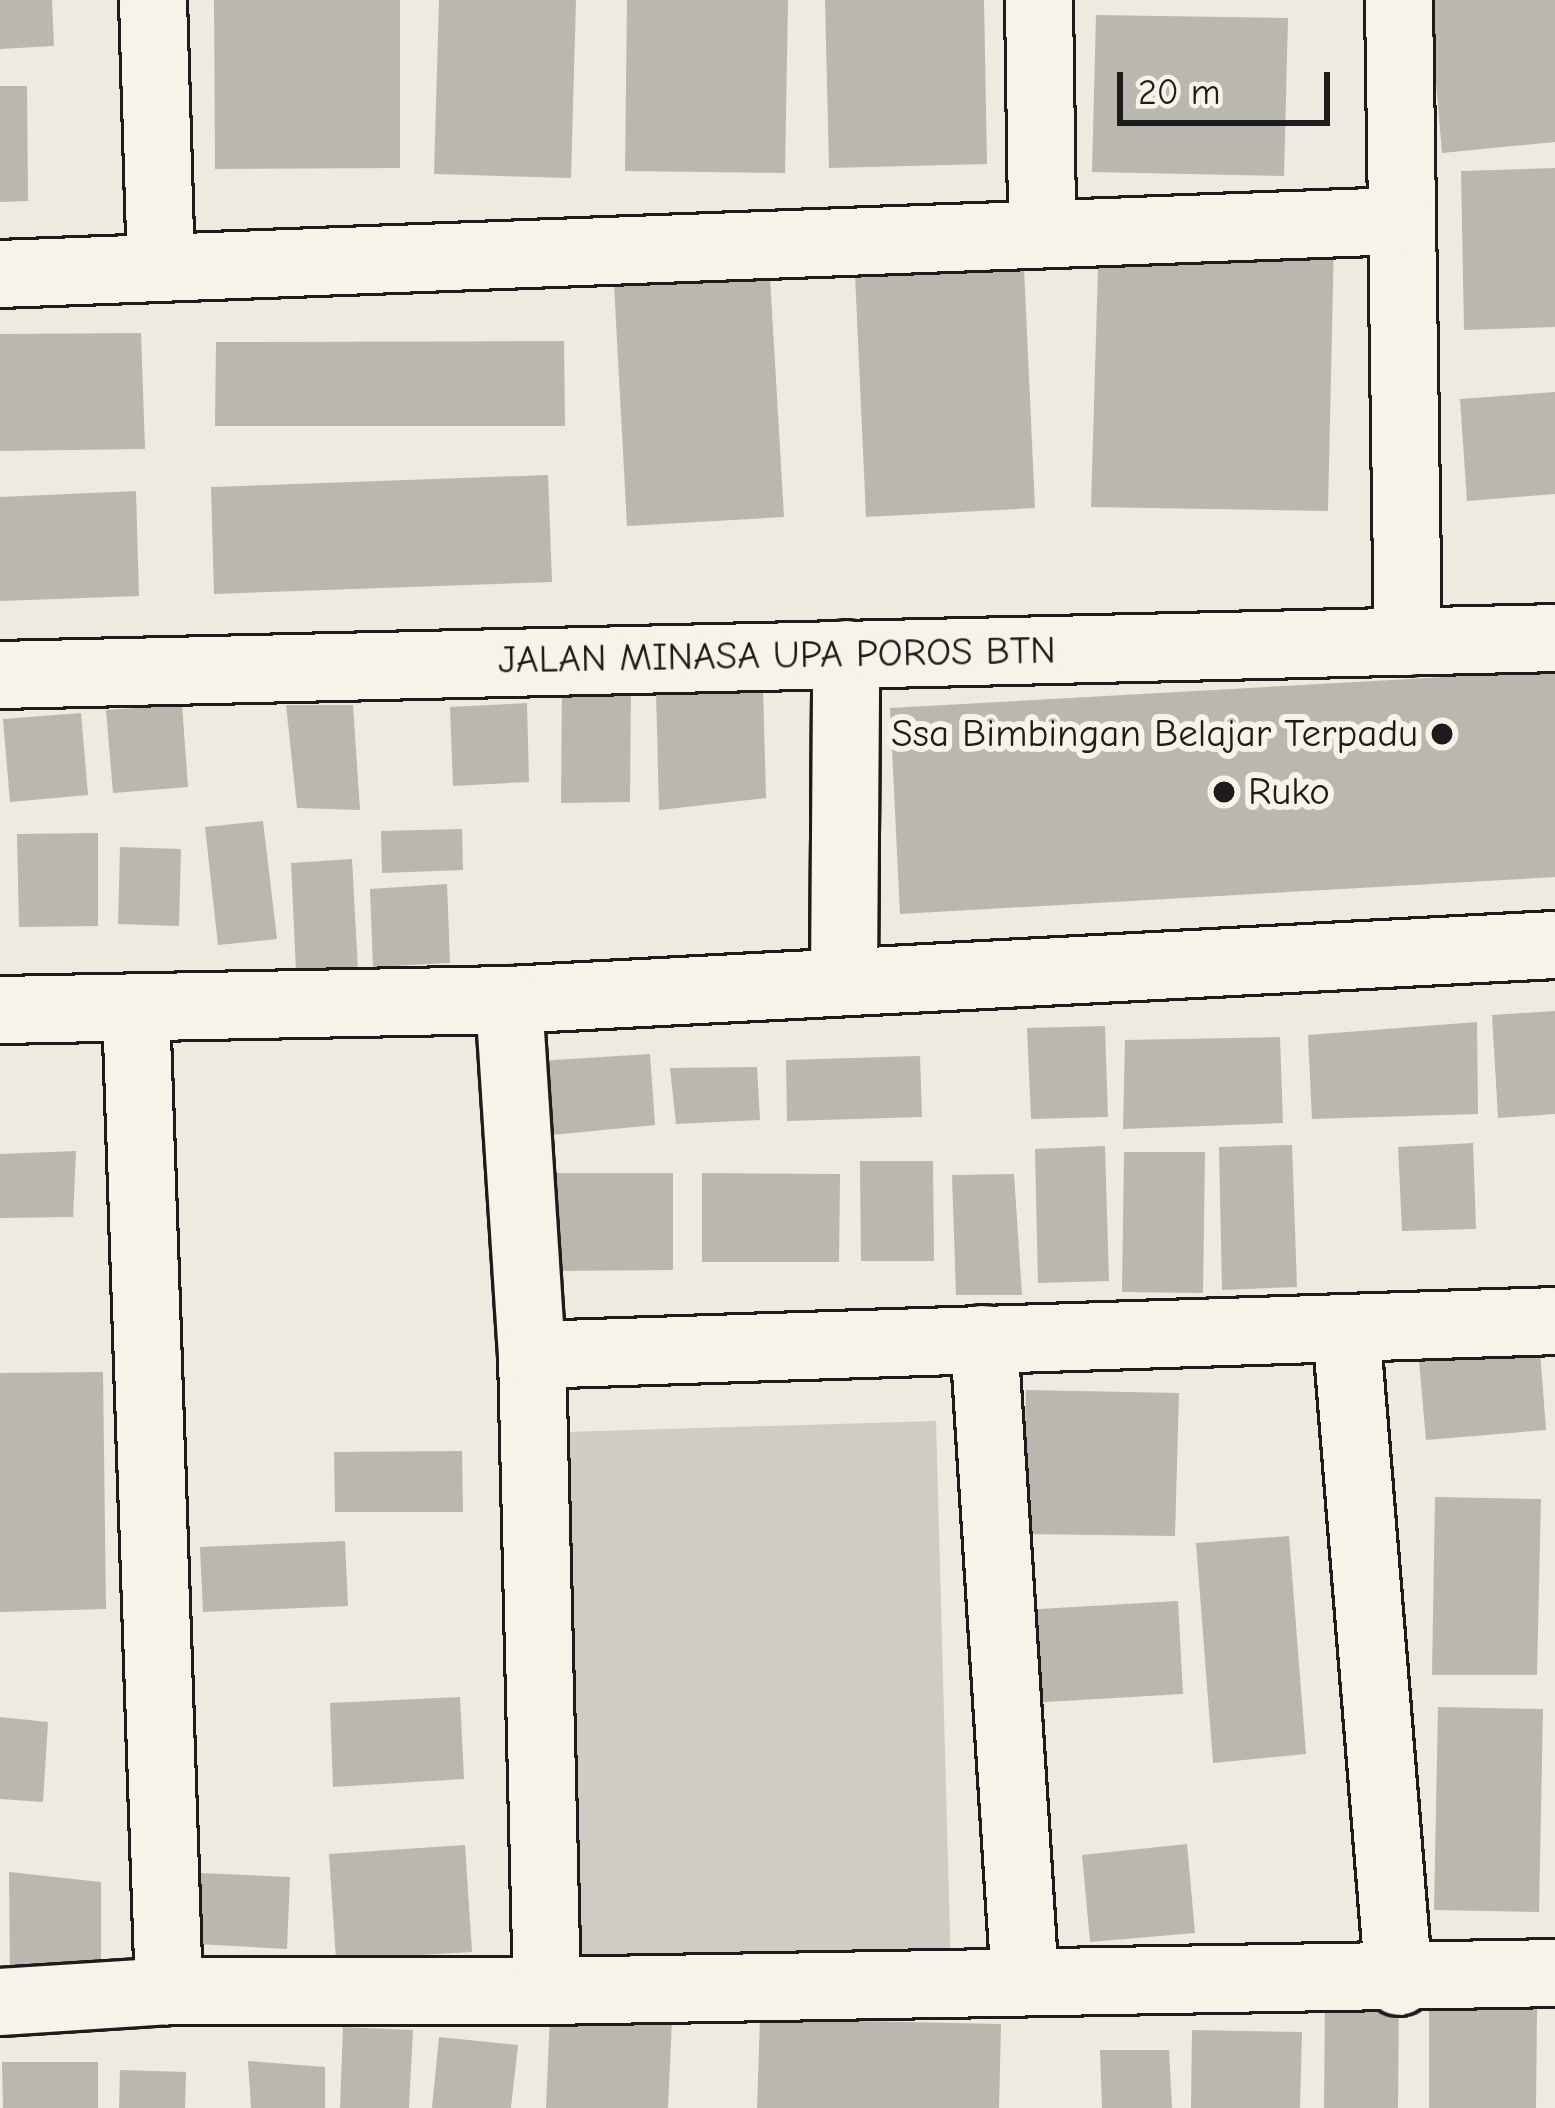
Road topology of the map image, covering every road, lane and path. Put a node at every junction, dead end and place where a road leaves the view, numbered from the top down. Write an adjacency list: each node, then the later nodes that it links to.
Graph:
1 (153, 0): 6 (street)
2 (1039, 0): 5 (street)
3 (1399, 0): 4 (street)
4 (1398, 221): 5 (street); 9 (street)
5 (1042, 227): 6 (street)
6 (161, 265): 7 (street)
7 (0, 274)
8 (1555, 638): 9 (street, JALAN MINASA UPA POROS BTN)
9 (1408, 642): 10 (street, JALAN MINASA UPA POROS BTN)
10 (846, 654): 11 (street, JALAN MINASA UPA POROS BTN); 13 (street)
11 (0, 675)
12 (1555, 945): 13 (street)
13 (844, 980): 14 (street)
14 (509, 1000): 15 (street); 20 (street)
15 (136, 1007): 16 (street); 25 (street)
16 (0, 1010)
17 (1555, 1321): 18 (street)
18 (1346, 1328): 19 (street); 23 (street)
19 (984, 1340): 20 (street); 22 (street)
20 (532, 1354): 24 (street)
21 (1555, 1973): 23 (street)
22 (1025, 1982): 23 (street); 24 (street)
23 (1399, 1982)
24 (547, 1990): 25 (street)
25 (169, 1991): 26 (street)
26 (0, 2002)

